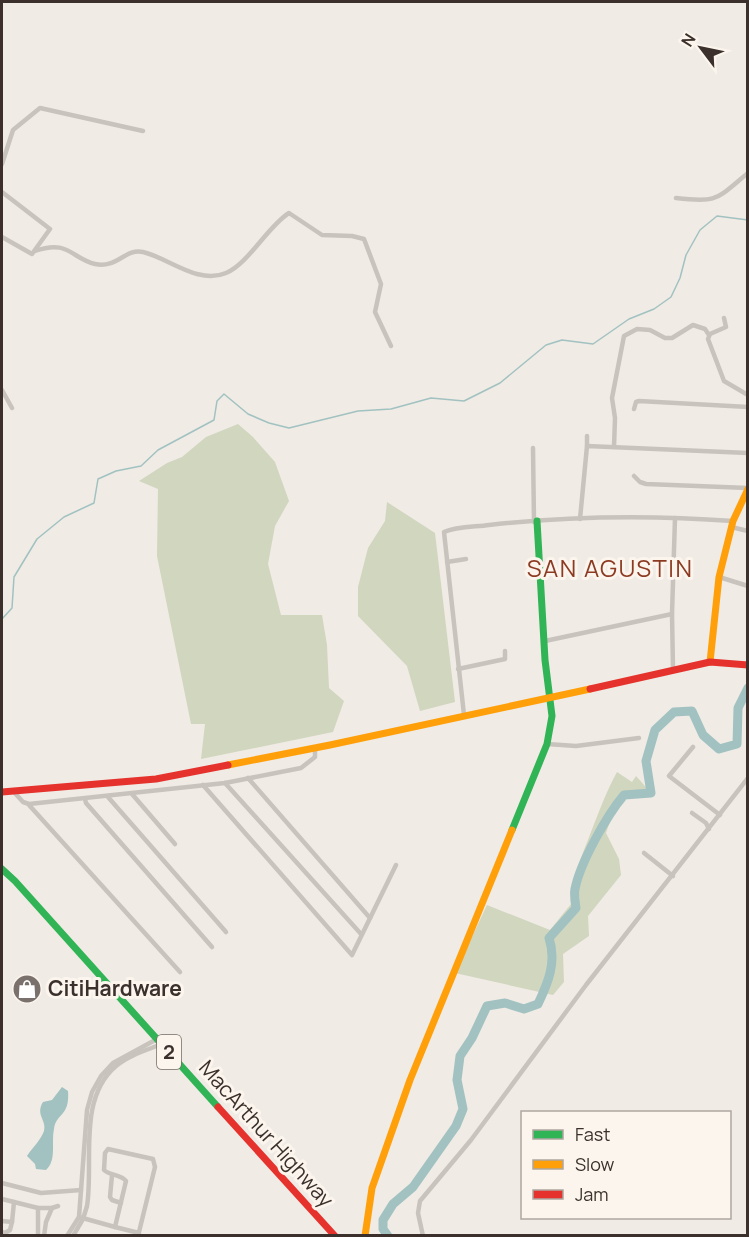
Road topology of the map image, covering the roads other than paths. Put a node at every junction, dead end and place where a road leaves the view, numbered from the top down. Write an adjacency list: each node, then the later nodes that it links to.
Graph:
1 (143, 131): 2 (street)
2 (2, 164)
3 (747, 173): 5 (street)
4 (2, 192): 7 (street)
5 (676, 198)
6 (2, 237): 7 (street)
7 (35, 251): 10 (street)
8 (724, 318): 9 (street)
9 (709, 335): 12 (street); 18 (street)
10 (391, 346)
11 (2, 390): 14 (street)
12 (747, 395)
13 (747, 407): 15 (street)
14 (12, 408)
15 (634, 408)
16 (587, 436): 17 (street)
17 (587, 446): 18 (street); 24 (street)
18 (614, 447): 20 (street)
19 (533, 448): 25 (street)
20 (747, 453)
21 (634, 476): 22 (street)
22 (747, 488): 26 (main road)
23 (675, 518): 24 (street); 26 (street); 32 (street)
24 (580, 519): 25 (street)
25 (536, 521): 29 (street); 33 (main road)
26 (732, 524): 27 (street); 30 (main road)
27 (747, 531)
28 (466, 559): 29 (street)
29 (447, 562): 37 (street)
30 (719, 577): 31 (street); 35 (main road)
31 (747, 586)
32 (672, 614): 33 (street); 38 (street)
33 (545, 641): 39 (main road)
34 (505, 651): 37 (street)
35 (710, 662): 36 (main road); 38 (main road)
36 (746, 665)
37 (458, 669): 40 (street)
38 (673, 669): 39 (main road)
39 (551, 698): 40 (main road); 42 (main road)
40 (464, 715): 44 (main road)
41 (639, 738): 42 (street)
42 (547, 744): 87 (main road)
43 (693, 747): 56 (street)
44 (315, 748): 45 (street); 49 (main road)
45 (248, 778): 47 (street); 63 (street)
46 (747, 778): 56 (street)
47 (225, 783): 48 (street); 65 (street)
48 (203, 785): 51 (street); 65 (street)
49 (13, 791): 50 (main road); 54 (street)
50 (2, 792)
51 (132, 794): 52 (street); 58 (street)
52 (108, 797): 53 (street); 64 (street)
53 (85, 800): 54 (street); 66 (street)
54 (29, 804): 67 (street)
55 (692, 813): 57 (street)
56 (720, 815): 57 (street)
57 (708, 829): 62 (street)
58 (175, 844)
59 (644, 853): 62 (street)
60 (396, 865): 63 (street)
61 (2, 869): 68 (main road, MacArthur Highway / 2)
62 (673, 876): 88 (street)
63 (369, 918): 65 (street)
64 (226, 932)
65 (361, 934)
66 (212, 947)
67 (180, 972)
68 (159, 1041): 71 (street); 86 (main road, MacArthur Highway / 2)
69 (112, 1175): 74 (street); 74 (street); 81 (street)
70 (2, 1183): 71 (street)
71 (84, 1190): 76 (street)
72 (2, 1199): 73 (street)
73 (14, 1202): 75 (street); 78 (street)
74 (121, 1203): 79 (street)
75 (38, 1208): 82 (street); 83 (street)
76 (81, 1218): 79 (street); 84 (street); 85 (street)
77 (2, 1221): 78 (street)
78 (12, 1222): 80 (street)
79 (115, 1227): 81 (street)
80 (2, 1232)
81 (138, 1234)
82 (38, 1236)
83 (44, 1236)
84 (67, 1236)
85 (73, 1236)
86 (335, 1236)
87 (365, 1236)
88 (423, 1236)

